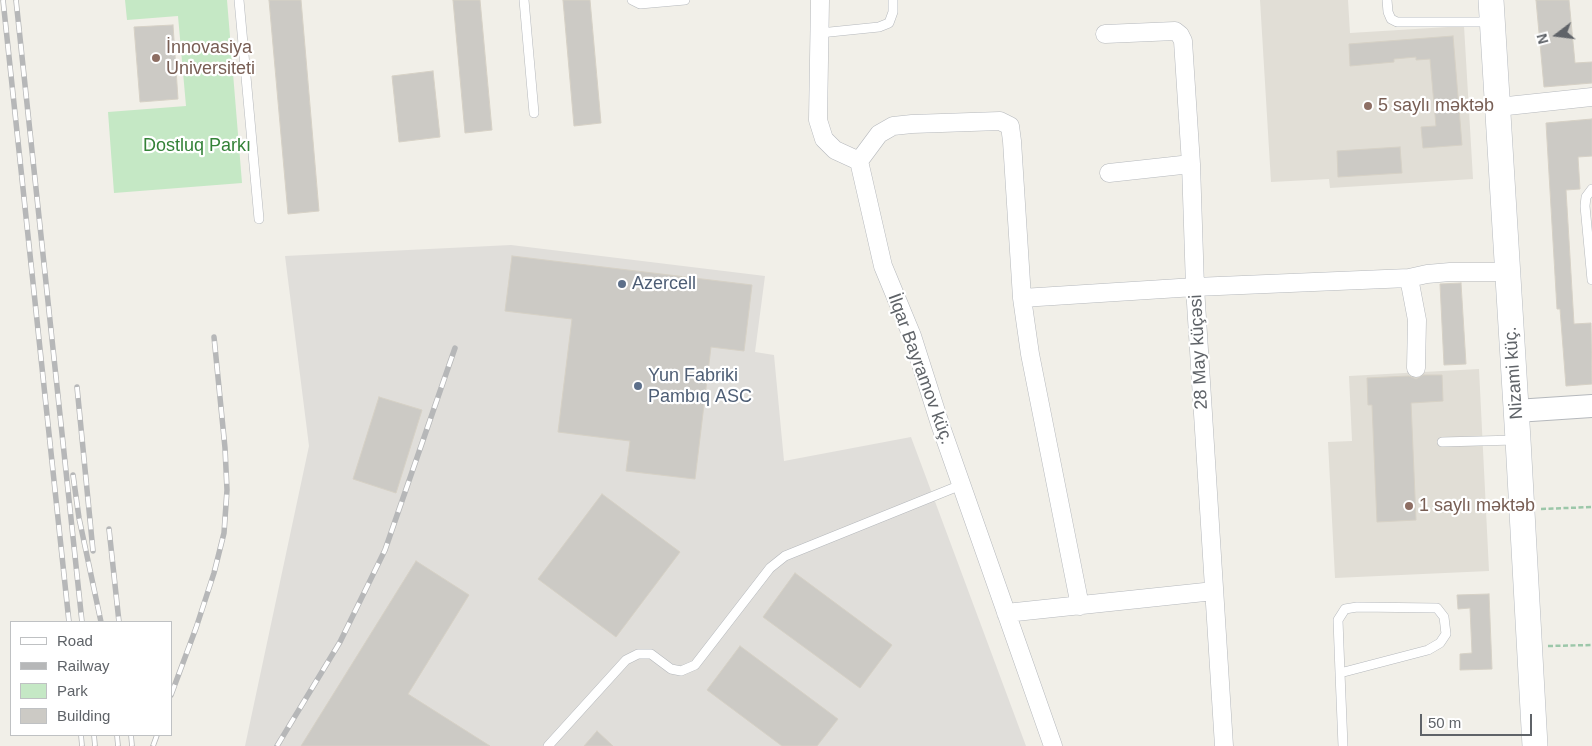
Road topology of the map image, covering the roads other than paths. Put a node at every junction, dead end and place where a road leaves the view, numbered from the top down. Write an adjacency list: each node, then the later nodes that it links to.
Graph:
1 (239, 0): 18 (lane)
2 (524, 0): 13 (lane)
3 (632, 0): 4 (lane)
4 (685, 0)
5 (820, 0): 9 (street)
6 (893, 0): 9 (lane)
7 (1387, 0): 8 (lane)
8 (1492, 11): 12 (main road, Nizami küç.)
9 (820, 33): 14 (street)
10 (1105, 34): 15 (street, 28 May küçəsi)
11 (1592, 97): 12 (street)
12 (1498, 107): 19 (main road, Nizami küç.)
13 (534, 113)
14 (859, 161): 23 (street); 29 (street, İlqar Bayramov küç.)
15 (1191, 164): 16 (street); 22 (street, 28 May küçəsi)
16 (1109, 173)
17 (1592, 189): 21 (lane)
18 (259, 219)
19 (1507, 272): 20 (street); 26 (main road, Nizami küç.)
20 (1409, 278): 22 (street); 24 (street)
21 (1592, 280)
22 (1195, 287): 23 (street); 30 (street, 28 May küçəsi)
23 (1022, 298): 31 (street)
24 (1416, 368)
25 (1592, 406): 26 (street)
26 (1516, 411): 27 (main road, Nizami küç.)
27 (1518, 440): 28 (lane); 38 (main road, Nizami küç.)
28 (1442, 442)
29 (961, 485): 32 (street, İlqar Bayramov küç.); 34 (lane)
30 (1214, 591): 31 (street); 36 (street, 28 May küçəsi)
31 (1080, 606): 32 (street)
32 (1006, 614): 35 (street, İlqar Bayramov küç.)
33 (1340, 673): 33 (lane); 37 (lane)
34 (548, 746)
35 (1053, 746)
36 (1224, 746)
37 (1344, 746)
38 (1535, 746)

